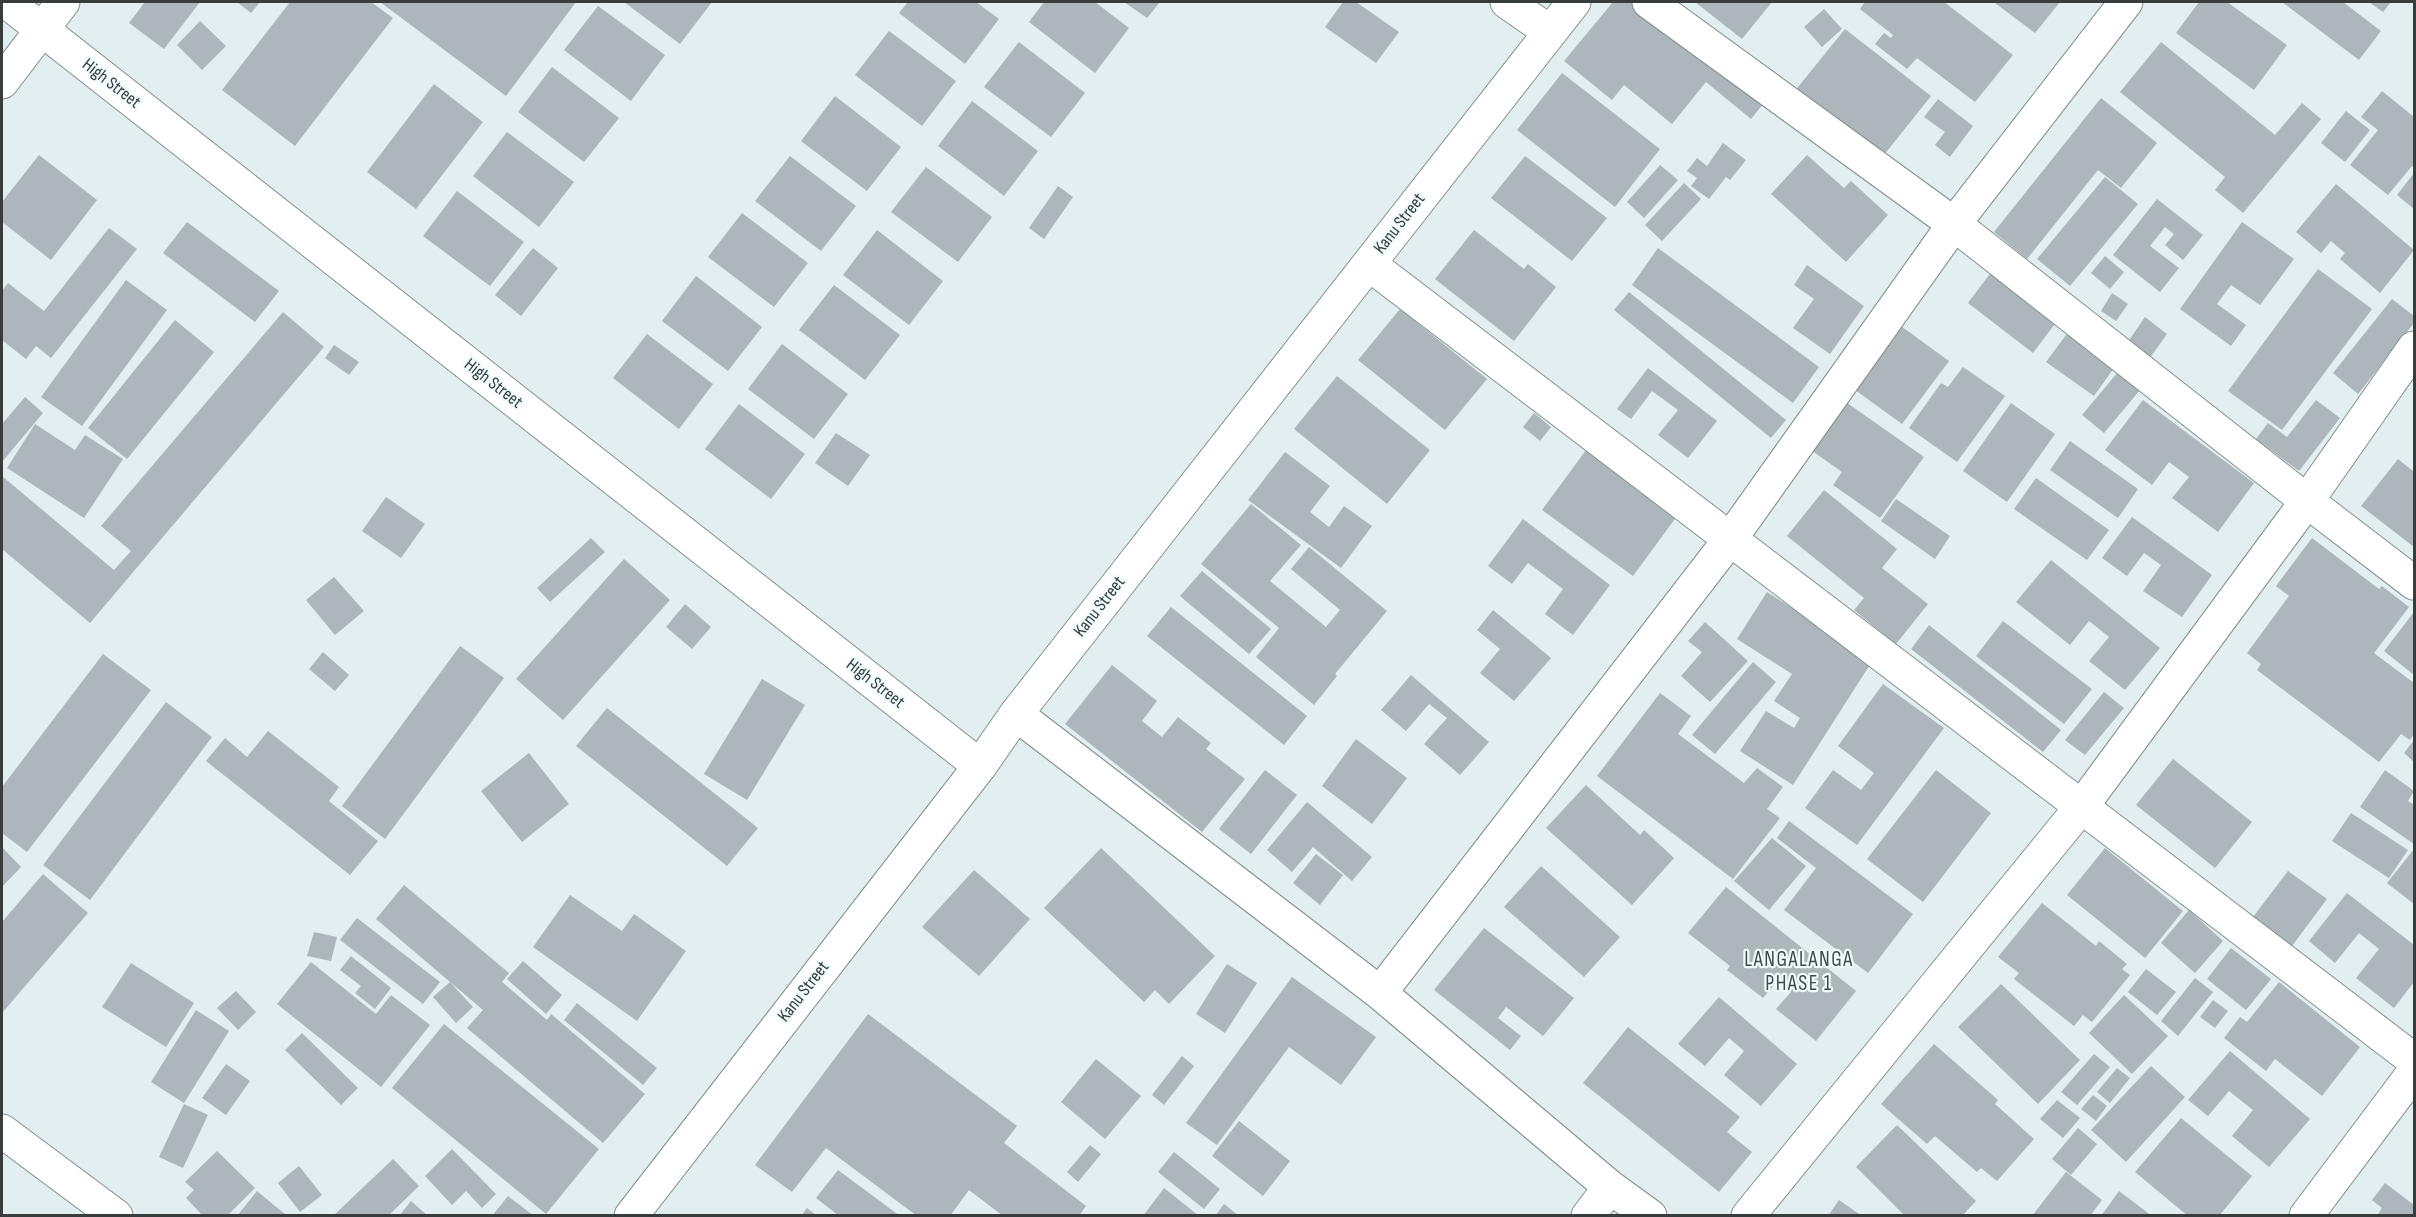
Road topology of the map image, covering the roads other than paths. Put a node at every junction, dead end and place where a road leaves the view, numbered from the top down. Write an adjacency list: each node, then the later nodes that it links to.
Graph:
1 (7, 2): 7 (street, High Street)
2 (63, 2): 7 (street)
3 (1508, 2): 8 (street)
4 (1574, 2): 8 (street, Kanu Street)
5 (1649, 2): 10 (street)
6 (2127, 2): 10 (street)
7 (41, 29): 9 (street); 17 (street, High Street)
8 (1550, 32): 11 (street, Kanu Street)
9 (2, 82)
10 (1954, 224): 13 (street); 14 (street)
11 (1369, 264): 14 (street); 16 (street, Kanu Street)
12 (2415, 348): 13 (street)
13 (2307, 501): 15 (street); 18 (street)
14 (1731, 538): 18 (street); 19 (street)
15 (2415, 583)
16 (1016, 714): 17 (street, Kanu Street); 19 (street)
17 (980, 766): 25 (street, Kanu Street)
18 (2082, 806): 20 (street); 28 (street)
19 (1380, 993): 23 (street)
20 (2415, 1060)
21 (2415, 1072): 29 (street)
22 (2, 1131): 24 (street)
23 (1610, 1187): 26 (street); 27 (street)
24 (116, 1215)
25 (632, 1215)
26 (1588, 1215)
27 (1650, 1215)
28 (1748, 1215)
29 (2306, 1215)

